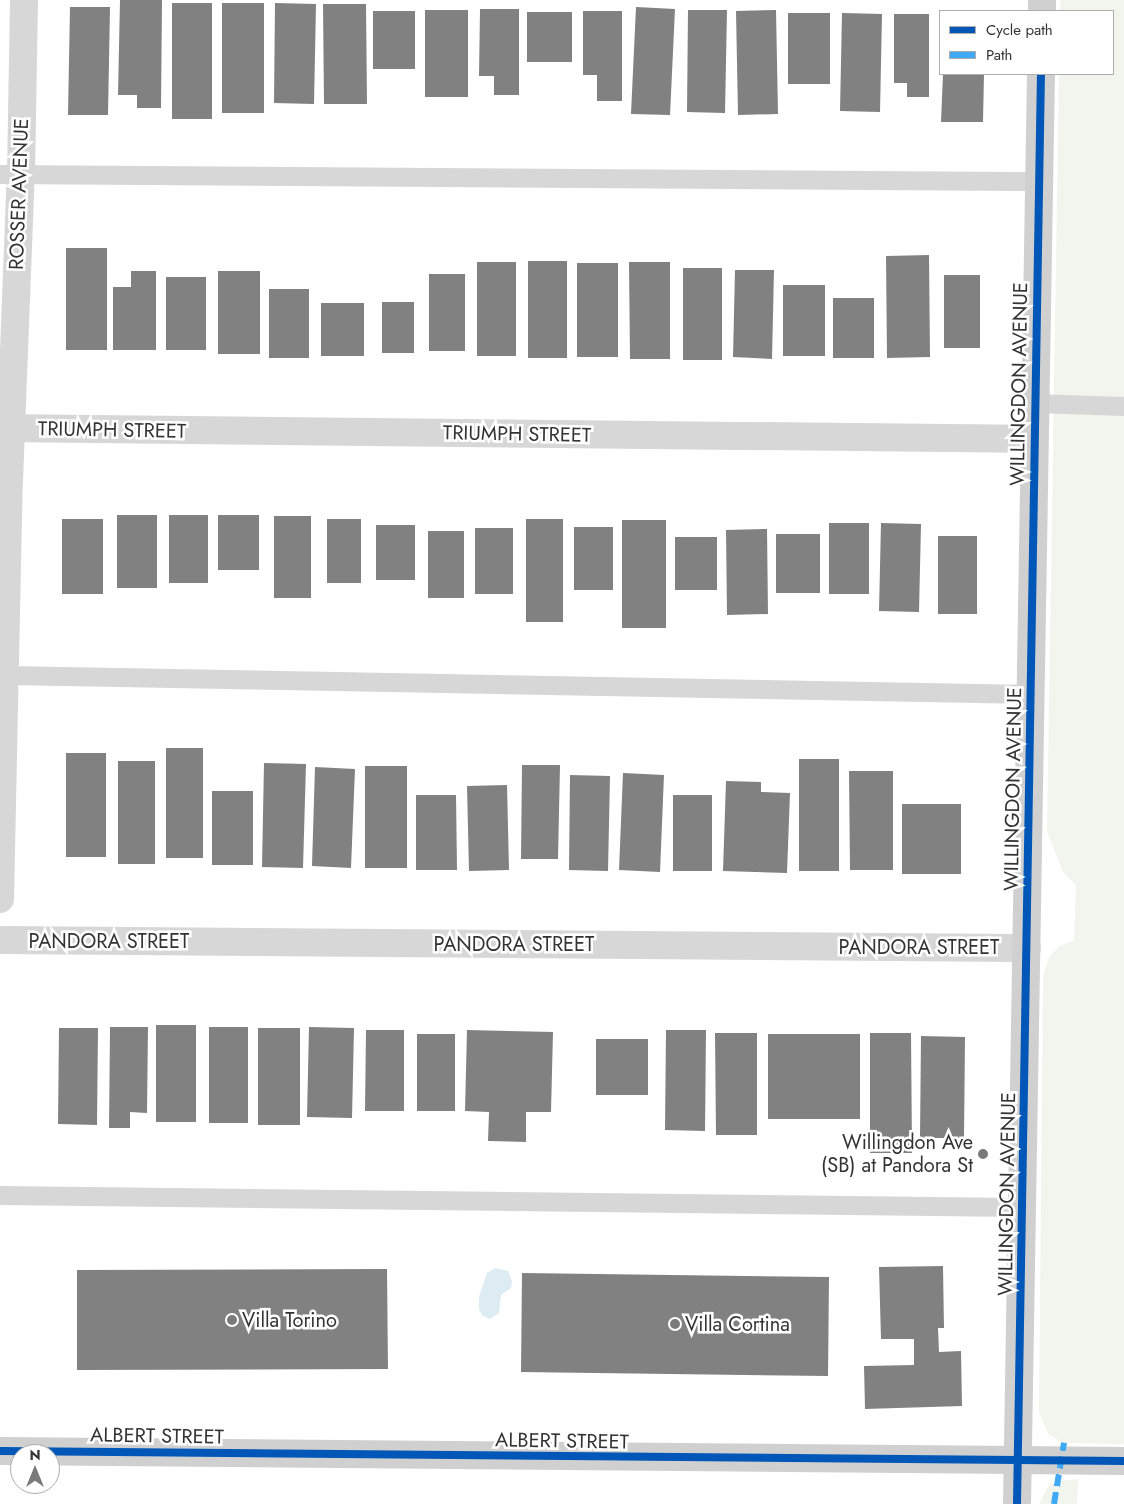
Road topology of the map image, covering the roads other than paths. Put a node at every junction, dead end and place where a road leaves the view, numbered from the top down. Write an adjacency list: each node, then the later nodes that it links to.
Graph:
1 (24, 0): 3 (street, ROSSER AVENUE)
2 (1041, 75): 4 (street, WILLINGDON AVENUE)
3 (11, 174): 4 (lane); 7 (street, ROSSER AVENUE)
4 (1040, 180): 5 (street, WILLINGDON AVENUE)
5 (1035, 403): 6 (lane); 8 (street, WILLINGDON AVENUE)
6 (1124, 406)
7 (5, 429): 8 (street, TRIUMPH STREET); 9 (street, ROSSER AVENUE)
8 (1034, 440): 10 (street, WILLINGDON AVENUE)
9 (7, 675): 10 (lane); 11 (street, ROSSER AVENUE)
10 (1031, 694): 13 (street, WILLINGDON AVENUE)
11 (0, 899)
12 (0, 940): 13 (street, PANDORA STREET)
13 (1027, 948): 15 (street, WILLINGDON AVENUE)
14 (0, 1195): 15 (lane)
15 (1024, 1207): 17 (street, WILLINGDON AVENUE)
16 (0, 1450): 17 (street, ALBERT STREET)
17 (1018, 1461): 18 (street, ALBERT STREET); 19 (street, WILLINGDON AVENUE)
18 (1124, 1461)
19 (1017, 1504)

